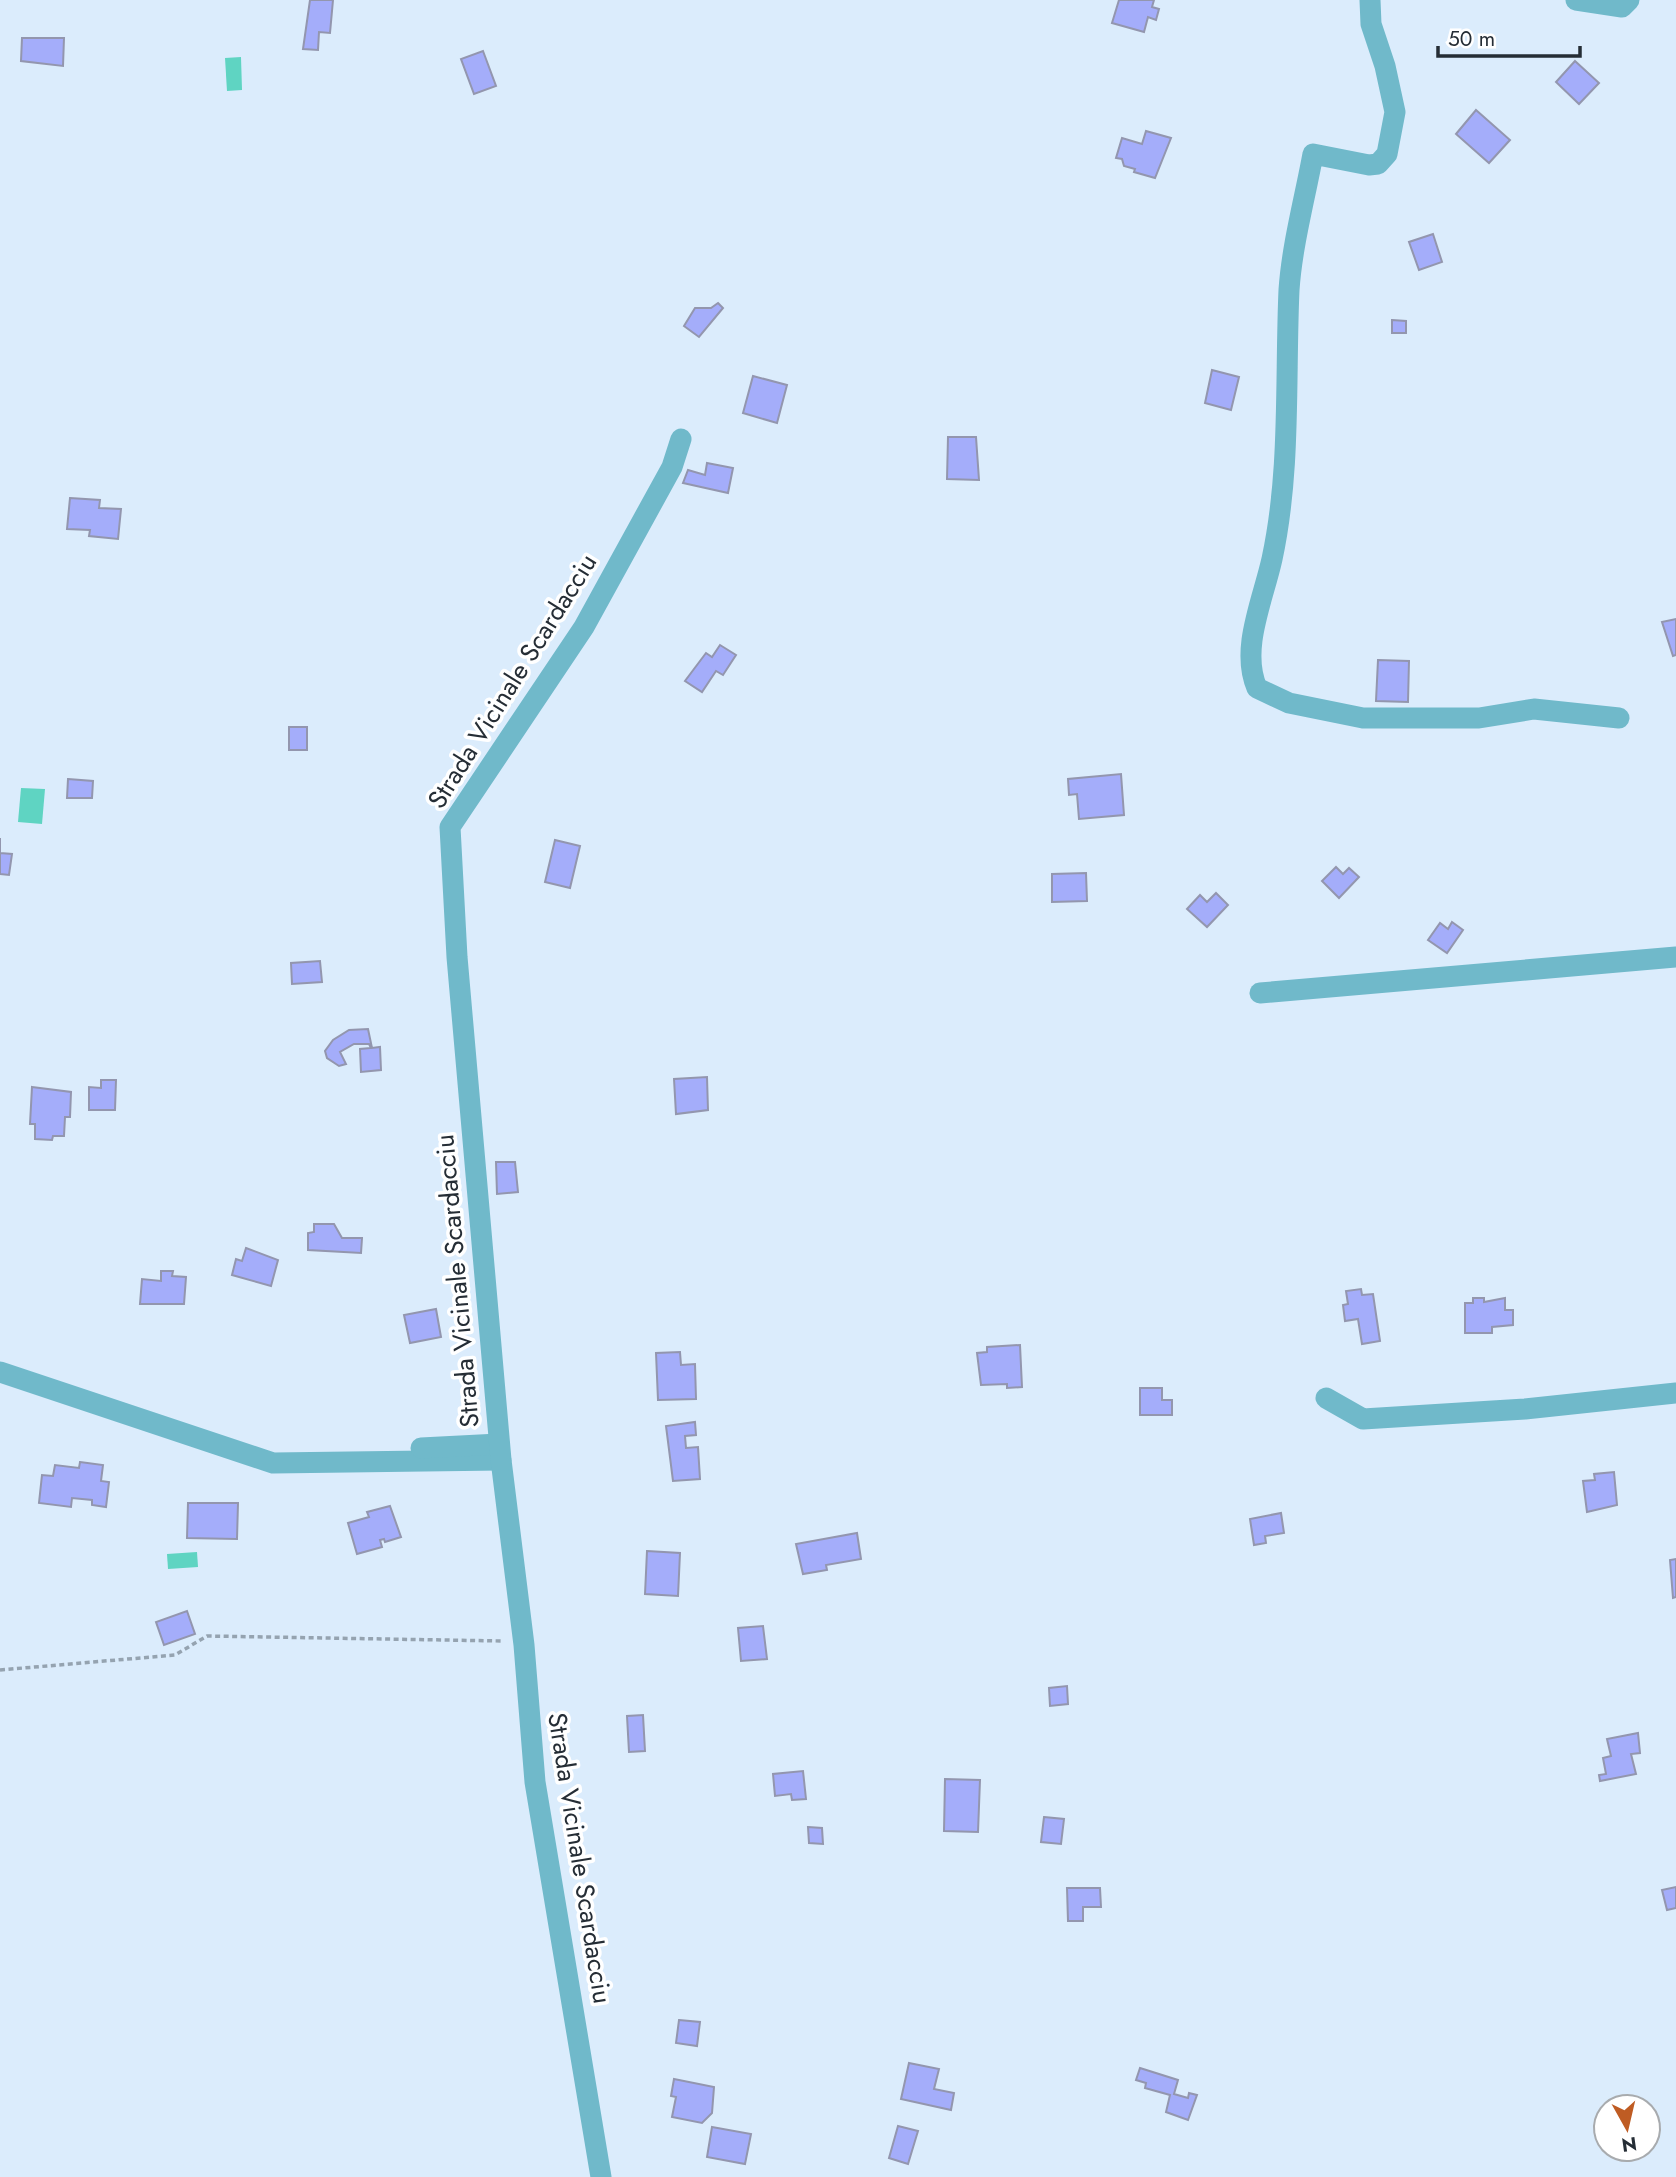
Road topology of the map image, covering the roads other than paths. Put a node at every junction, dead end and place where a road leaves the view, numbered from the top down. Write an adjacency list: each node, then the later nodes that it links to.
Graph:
1 (1370, 0): 5 (street)
2 (1576, 0): 3 (street)
3 (1629, 0)
4 (681, 439): 12 (street, Strada Vicinale Scardacciu)
5 (1619, 718)
6 (1676, 957): 7 (street)
7 (1260, 993)
8 (0, 1362): 12 (street)
9 (0, 1372): 12 (street)
10 (1676, 1393): 11 (street)
11 (1326, 1398)
12 (500, 1452): 13 (street, Strada Vicinale Scardacciu)
13 (601, 2177)

